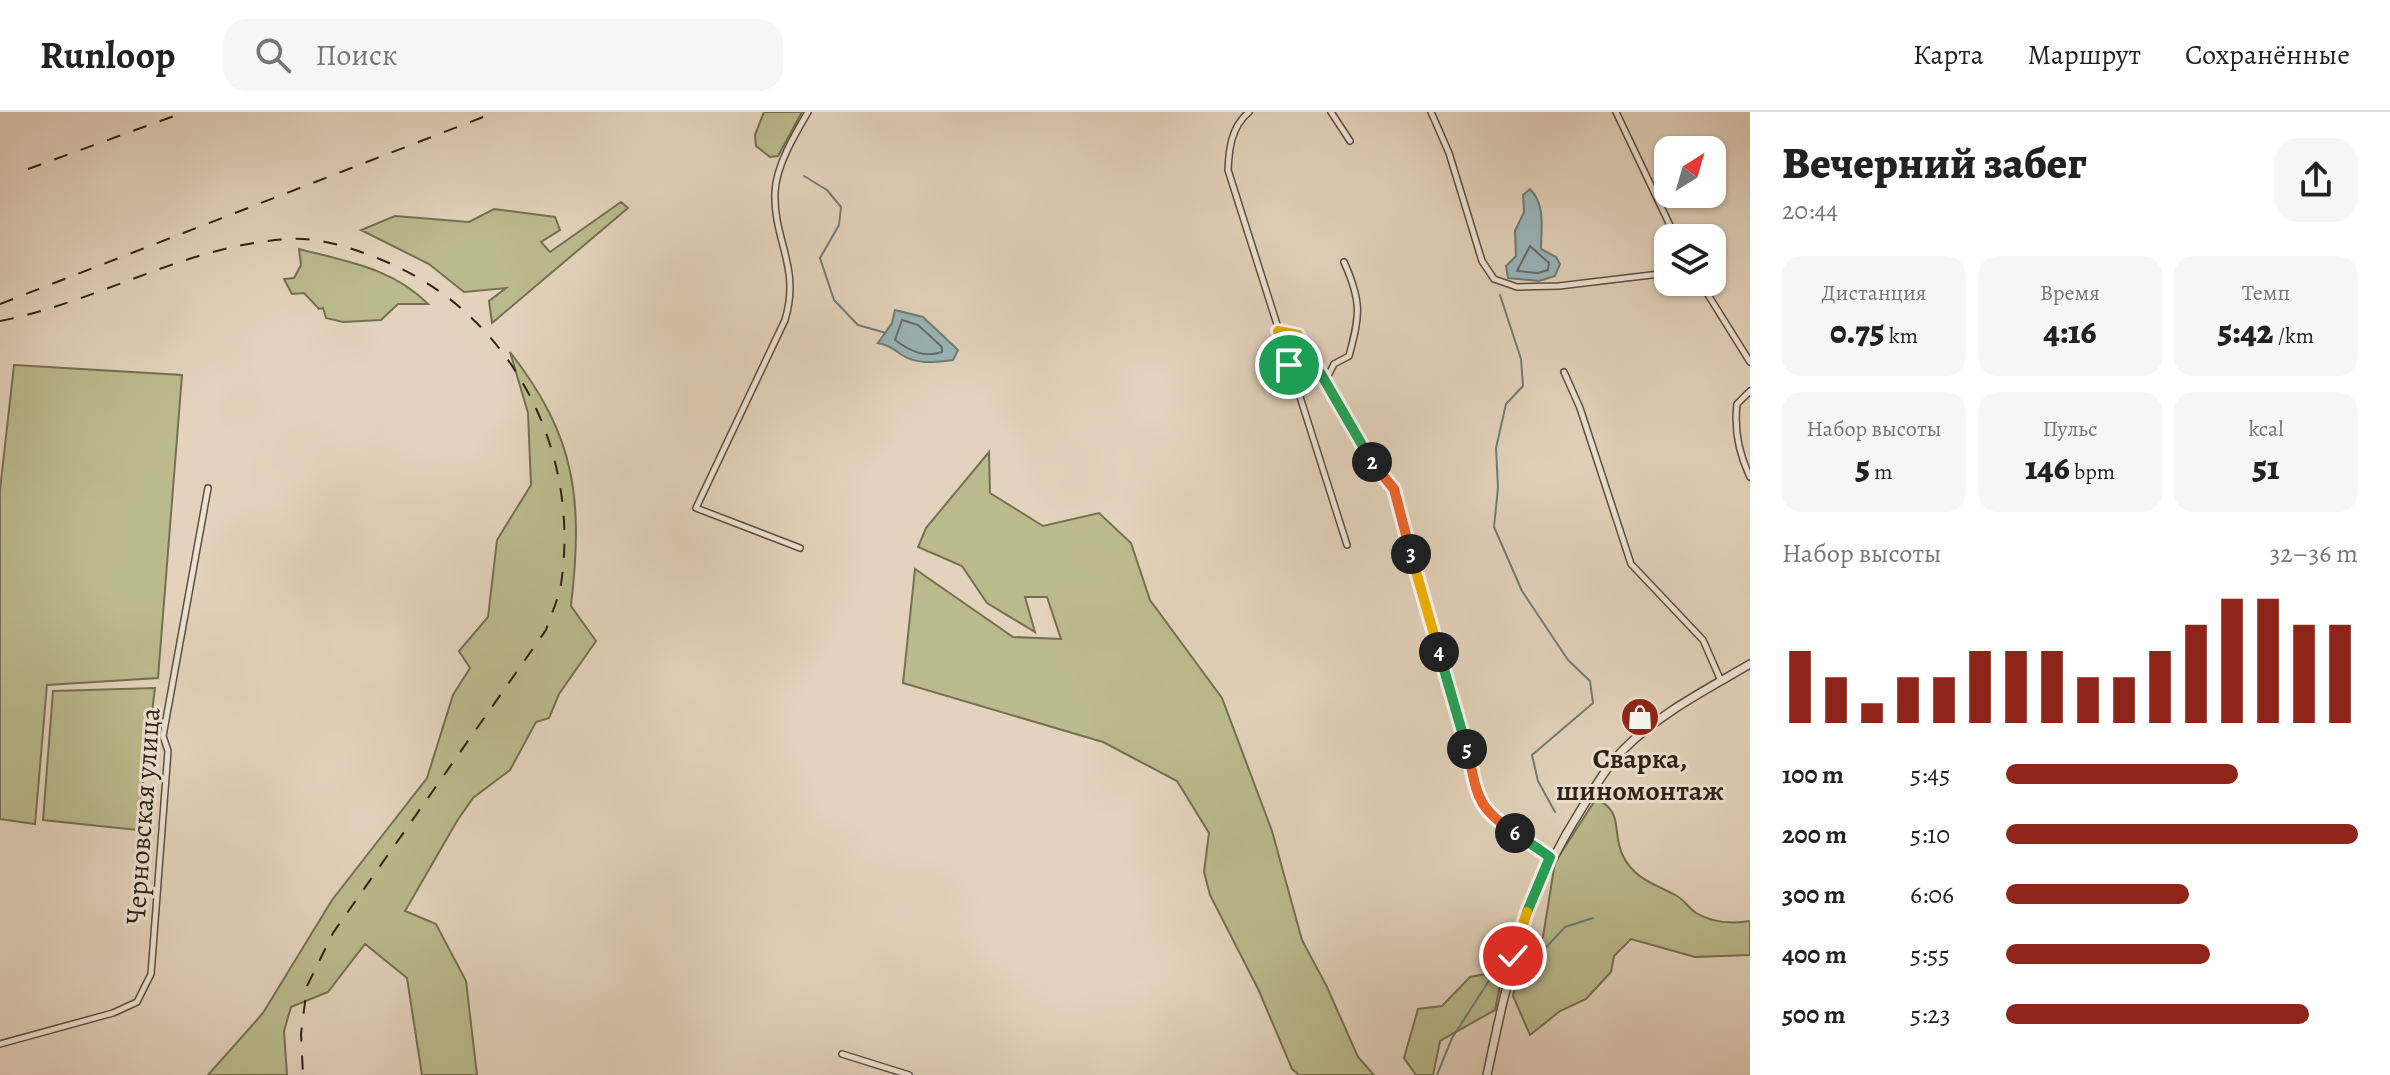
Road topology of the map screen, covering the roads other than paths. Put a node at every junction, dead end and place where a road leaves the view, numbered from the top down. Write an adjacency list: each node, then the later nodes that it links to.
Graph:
1 (808, 112): 19 (street)
2 (1249, 112): 11 (street)
3 (1331, 112): 6 (street)
4 (1431, 112): 9 (street)
5 (1616, 112): 7 (street)
6 (1350, 141)
7 (1669, 224)
8 (1344, 262): 14 (street)
9 (1654, 275)
10 (1709, 296): 12 (street)
11 (1278, 331): 14 (street); 18 (street)
12 (1750, 362)
13 (1564, 372): 21 (street)
14 (1326, 380): 22 (street)
15 (1750, 391): 16 (street)
16 (1750, 477)
17 (208, 488): 23 (street, Черновская улица)
18 (1347, 545)
19 (800, 548)
20 (1750, 664): 21 (street)
21 (1721, 681): 22 (street)
22 (1550, 857): 26 (street)
23 (0, 1044)
24 (842, 1054): 25 (street)
25 (909, 1075)
26 (1487, 1075)

